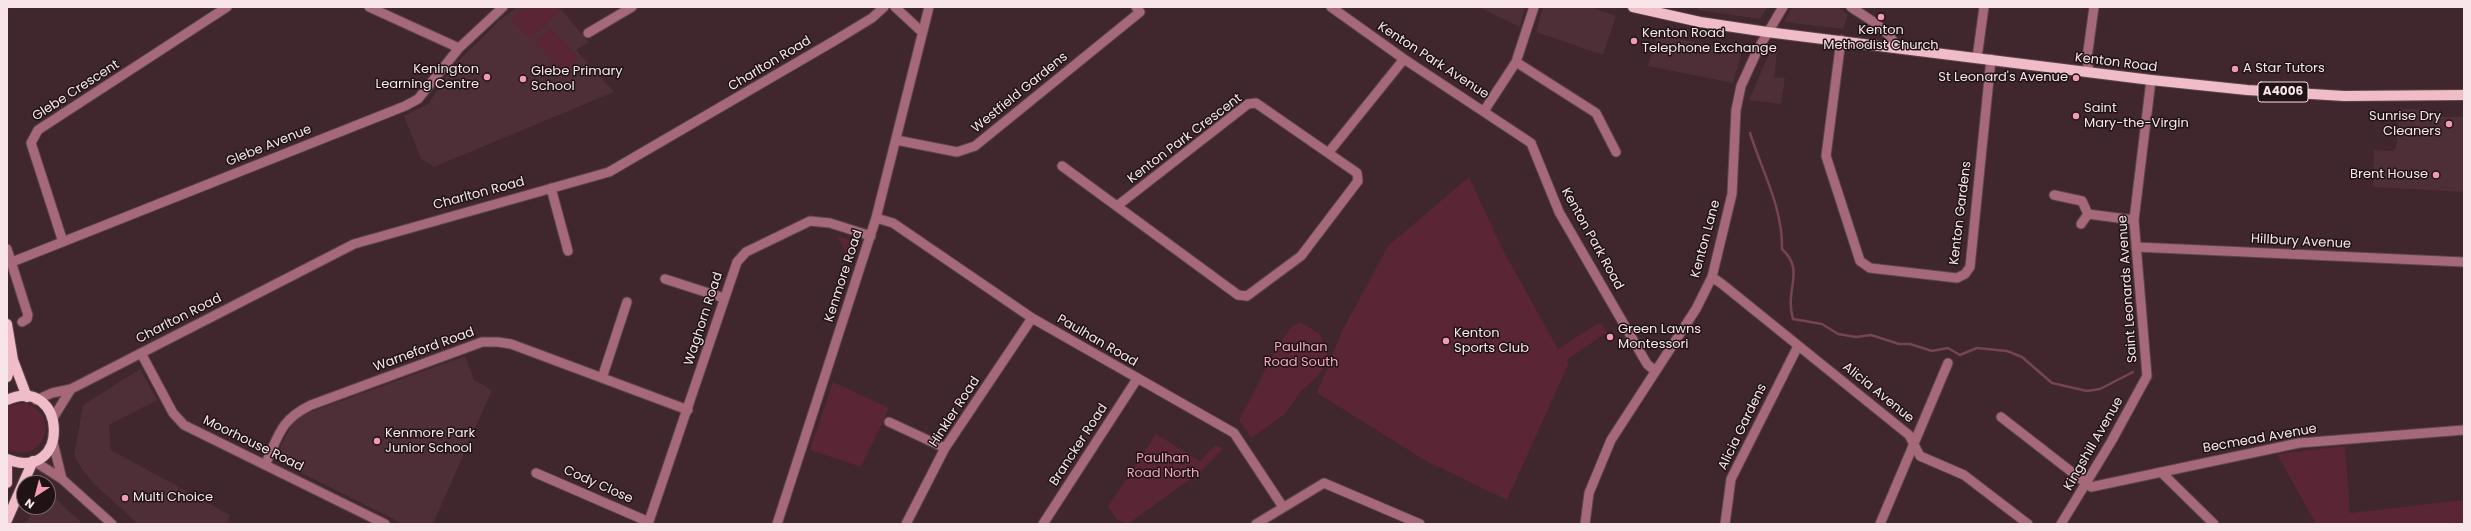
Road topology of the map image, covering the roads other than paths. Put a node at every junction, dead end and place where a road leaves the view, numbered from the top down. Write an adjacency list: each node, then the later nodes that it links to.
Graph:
1 (227, 7): 42 (street, Glebe Crescent)
2 (369, 7): 20 (street)
3 (503, 7): 20 (street, Glebe Avenue)
4 (632, 7): 18 (street)
5 (884, 7): 34 (street, Charlton Road)
6 (896, 7): 16 (street)
7 (929, 7): 16 (street, Kenmore Road)
8 (1136, 7): 30 (street, Westfield Gardens)
9 (1331, 7): 23 (street, Kenton Park Avenue)
10 (1534, 7): 25 (street, Kenton Park Avenue)
11 (1633, 7): 17 (main road, A4006)
12 (1783, 7): 17 (street, Kenton Lane)
13 (1851, 7): 21 (street)
14 (1984, 7): 22 (street)
15 (2094, 7): 26 (street)
16 (922, 32): 30 (street, Kenmore Road)
17 (1767, 32): 19 (main road, Kenton Road / A4006); 48 (street, Kenton Lane)
18 (588, 34)
19 (1841, 40): 21 (main road, Kenton Road / A4006); 24 (street, Kenton Gardens)
20 (459, 48): 42 (street, Glebe Avenue)
21 (1897, 48): 22 (main road, Kenton Road / A4006)
22 (1978, 58): 24 (main road, Kenton Road / A4006)
23 (1404, 59): 29 (street, Kenton Park Avenue); 31 (street)
24 (1991, 59): 26 (main road, Kenton Road / A4006)
25 (1516, 62): 29 (street, Kenton Park Avenue); 32 (street)
26 (2089, 72): 27 (main road, Kenton Road / A4006)
27 (2151, 80): 28 (main road, Kenton Road / A4006); 39 (street, Saint Leonards Avenue)
28 (2464, 95)
29 (1484, 111): 59 (street, Kenton Park Road)
30 (896, 140): 38 (street, Kenmore Road)
31 (1329, 152): 36 (street, Kenton Park Crescent); 36 (street, Kenton Park Crescent)
32 (1616, 152)
33 (1062, 166): 36 (street, Kenton Park Crescent)
34 (551, 188): 45 (street); 56 (street, Charlton Road)
35 (2054, 195): 37 (street)
36 (1117, 206)
37 (2088, 214): 39 (street); 40 (street)
38 (876, 218): 41 (street, Kenmore Road); 52 (street, Paulhan Road)
39 (2134, 220): 43 (street, Saint Leonards Avenue)
40 (2081, 224)
41 (871, 236): 50 (street, Waghorn Road); 89 (street, Kenmore Road)
42 (63, 242): 46 (street, Glebe Avenue)
43 (2136, 247): 47 (street, Hillbury Avenue); 60 (street, Saint Leonards Avenue)
44 (7, 249): 46 (street)
45 (568, 251)
46 (12, 262): 53 (street)
47 (2464, 262)
48 (1712, 277): 55 (street, Alicia Avenue); 59 (street, Kenton Lane)
49 (665, 279): 50 (street)
50 (724, 298): 67 (street, Waghorn Road)
51 (627, 302): 62 (street)
52 (1032, 318): 63 (street, Paulhan Road); 74 (street, Hinkler Road)
53 (22, 322)
54 (7, 324): 57 (main road)
55 (1798, 346): 73 (street, Alicia Avenue); 95 (street, Alicia Gardens)
56 (141, 353): 64 (street, Charlton Road); 77 (street, Moorhouse Road)
57 (13, 360): 61 (main road); 65 (main road)
58 (1948, 363): 73 (street)
59 (1655, 371): 94 (street, Kenton Lane)
60 (2147, 376): 83 (street, Kingshill Avenue)
61 (7, 377)
62 (602, 378): 67 (street, Warneford Road); 77 (street, Warneford Road)
63 (1137, 379): 84 (street, Paulhan Road); 91 (street, Brancker Road)
64 (71, 389): 65 (street, Charlton Road); 69 (street)
65 (32, 398): 66 (main road); 69 (main road)
66 (7, 400)
67 (688, 410): 86 (street, Waghorn Road)
68 (2001, 417): 83 (street)
69 (53, 418): 72 (main road)
70 (889, 422): 74 (street)
71 (2464, 430): 80 (street, Becmead Avenue)
72 (53, 442): 76 (main road); 81 (street)
73 (1914, 444): 96 (street); 97 (street, Alicia Avenue)
74 (945, 448): 90 (street, Hinkler Road)
75 (7, 459): 76 (main road)
76 (34, 461): 81 (street); 85 (main road)
77 (265, 464): 88 (street, Moorhouse Road)
78 (7, 465): 82 (main road)
79 (536, 472): 86 (street, Cody Close)
80 (2161, 472): 83 (street, Becmead Avenue); 99 (street)
81 (62, 479): 87 (street)
82 (7, 483)
83 (2087, 484): 98 (street, Kingshill Avenue)
84 (1283, 508): 92 (street); 93 (street)
85 (7, 520)
86 (649, 523)
87 (112, 524)
88 (385, 524)
89 (777, 524)
90 (906, 524)
91 (1043, 524)
92 (1256, 524)
93 (1420, 524)
94 (1585, 524)
95 (1725, 524)
96 (1880, 524)
97 (2028, 524)
98 (2061, 524)
99 (2214, 524)

